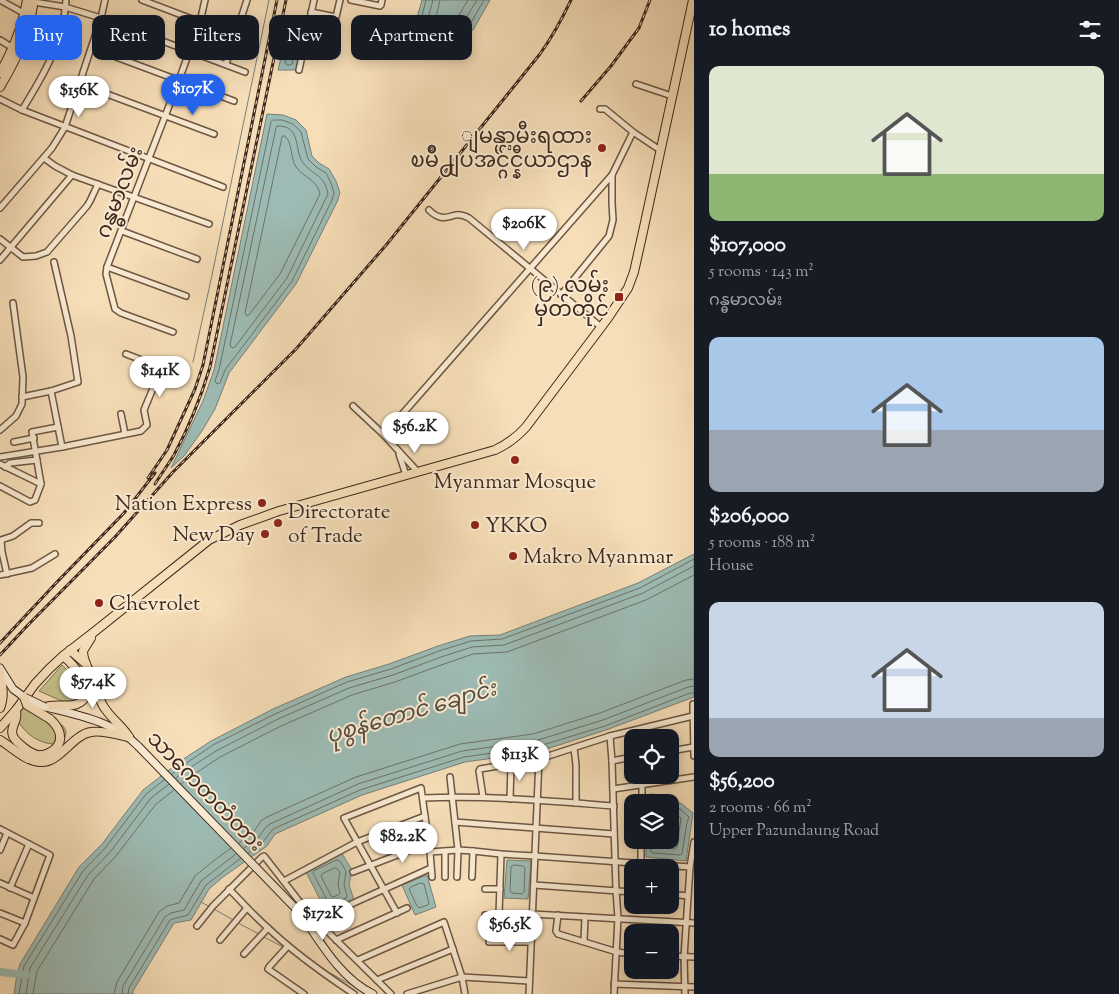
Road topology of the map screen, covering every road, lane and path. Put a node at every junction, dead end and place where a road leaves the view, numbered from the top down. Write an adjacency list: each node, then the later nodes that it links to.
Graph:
1 (0, 0): 16 (street)
2 (66, 0): 14 (street)
3 (105, 0): 19 (street)
4 (142, 0): 13 (street)
5 (205, 0): 21 (street, ဂန္ဓမာလမ်း)
6 (247, 0): 30 (street)
7 (314, 0): 15 (street)
8 (340, 0): 15 (street)
9 (351, 0): 10 (street)
10 (382, 0)
11 (693, 0): 38 (main road)
12 (32, 1): 14 (street); 17 (main road)
13 (159, 3): 20 (street)
14 (65, 7): 18 (street); 42 (street)
15 (311, 12): 31 (street)
16 (26, 15)
17 (28, 15)
18 (92, 15)
19 (102, 15)
20 (185, 15)
21 (202, 15)
22 (0, 40): 24 (street)
23 (15, 43): 24 (main road)
24 (13, 48): 33 (main road)
25 (92, 48): 35 (street)
26 (15, 60): 37 (main road)
27 (125, 60): 34 (street)
28 (186, 60): 34 (street, ဂန္ဓမာလမ်း)
29 (215, 60): 30 (street)
30 (226, 64): 32 (street)
31 (299, 70)
32 (245, 72)
33 (0, 73)
34 (179, 80): 40 (street); 43 (street, ဂန္ဓမာလမ်း)
35 (80, 84): 43 (street); 44 (street)
36 (636, 84): 38 (street)
37 (0, 87)
38 (672, 96): 47 (main road)
39 (0, 99): 42 (street)
40 (234, 101)
41 (600, 109): 45 (street)
42 (22, 110): 44 (street)
43 (166, 116): 46 (street); 49 (street, ဂန္ဓမာလမ်း)
44 (65, 127): 48 (street); 49 (street)
45 (633, 132): 47 (street); 51 (street)
46 (214, 134)
47 (660, 150): 69 (main road)
48 (44, 158): 50 (street); 55 (street)
49 (149, 159): 53 (street); 54 (street, ဂန္ဓမာလမ်း)
50 (72, 175): 52 (street); 60 (street)
51 (612, 175): 65 (street); 66 (street)
52 (98, 184): 54 (street); 60 (street)
53 (222, 187)
54 (135, 197): 57 (street); 58 (street, ဂန္ဓမာလမ်း)
55 (0, 208)
56 (429, 210): 65 (street)
57 (209, 224)
58 (122, 231): 61 (street); 64 (street, ဂန္ဓမာလမ်း)
59 (0, 238): 60 (street)
60 (11, 247): 62 (street)
61 (197, 259)
62 (0, 260)
63 (54, 262): 72 (street)
64 (107, 267): 67 (street); 70 (street, ဂန္ဓမာလမ်း)
65 (530, 269): 66 (street); 79 (street)
66 (561, 295): 69 (street)
67 (186, 296)
68 (13, 303): 73 (street)
69 (601, 327): 88 (main road)
70 (173, 332)
71 (126, 354): 78 (street)
72 (51, 390): 73 (street); 76 (street)
73 (22, 396): 77 (street)
74 (352, 406): 79 (street)
75 (120, 414): 78 (street)
76 (58, 427): 80 (street); 82 (street)
77 (0, 430)
78 (125, 434): 82 (street)
79 (384, 435): 84 (street)
80 (34, 438): 81 (street); 83 (street)
81 (14, 442)
82 (62, 447): 83 (street)
83 (36, 451): 85 (street); 86 (street)
84 (398, 451): 88 (street); 89 (street)
85 (0, 457)
86 (37, 460): 87 (street); 90 (street)
87 (2, 466): 90 (street)
88 (417, 471): 89 (main road)
89 (406, 474): 96 (main road)
90 (41, 484): 91 (street)
91 (0, 486)
92 (39, 523): 94 (street)
93 (56, 554): 94 (street)
94 (7, 574): 95 (street)
95 (0, 575)
96 (94, 632): 97 (main road); 98 (main road)
97 (66, 653): 98 (main road); 102 (main road); 104 (main road)
98 (86, 664): 108 (main road)
99 (0, 670): 100 (main road, သာကေတတံတား); 103 (main road)
100 (24, 697): 102 (main road, သာကေတတံတား, bridge); 104 (main road, bridge)
101 (693, 704): 105 (street)
102 (46, 707): 108 (main road, သာကေတတံတား)
103 (0, 708)
104 (16, 710): 106 (main road)
105 (693, 716): 107 (street); 110 (street)
106 (0, 728)
107 (610, 736): 111 (street); 116 (street)
108 (129, 737): 109 (main road); 212 (main road, သာကေတတံတား, bridge)
109 (0, 740)
110 (694, 747): 112 (street); 113 (street)
111 (574, 748): 114 (street); 128 (street)
112 (679, 750)
113 (694, 756)
114 (540, 759): 117 (street); 127 (street)
115 (624, 759): 116 (street)
116 (612, 761): 121 (street)
117 (511, 764): 124 (street); 126 (street)
118 (450, 777): 123 (street)
119 (694, 777): 120 (street)
120 (642, 785): 121 (street); 122 (street)
121 (613, 789): 129 (street)
122 (642, 794)
123 (453, 797): 124 (street); 125 (street); 131 (street)
124 (483, 797): 126 (street)
125 (423, 798): 130 (street); 136 (street)
126 (510, 798): 127 (street)
127 (538, 800): 128 (street); 132 (street)
128 (576, 803): 129 (street)
129 (614, 806): 135 (street)
130 (425, 816): 136 (street); 138 (street)
131 (455, 822): 132 (street); 141 (street)
132 (536, 828): 135 (street); 146 (street)
133 (0, 829): 134 (street)
134 (8, 833): 139 (street); 140 (street)
135 (614, 834): 148 (street)
136 (357, 842): 150 (street); 159 (street)
137 (694, 842): 147 (street)
138 (429, 843): 144 (street); 150 (street)
139 (29, 844): 162 (street); 172 (street)
140 (0, 850)
141 (458, 850): 142 (street); 143 (street); 157 (street)
142 (445, 851): 144 (street); 156 (street)
143 (473, 851): 145 (street); 158 (street)
144 (430, 852): 153 (street)
145 (501, 854): 146 (street); 166 (street)
146 (535, 856): 148 (street); 161 (street)
147 (692, 860): 152 (street)
148 (615, 861): 149 (street); 168 (street)
149 (624, 862)
150 (370, 865): 154 (street); 164 (street)
151 (679, 866): 152 (street)
152 (690, 867): 167 (street)
153 (431, 868): 155 (street); 164 (street)
154 (353, 872)
155 (432, 877)
156 (445, 877)
157 (457, 877)
158 (472, 877)
159 (284, 881): 163 (street); 183 (street)
160 (0, 883): 162 (street)
161 (534, 885): 168 (street); 177 (street)
162 (10, 888): 172 (street)
163 (230, 889): 173 (street); 187 (street)
164 (383, 889): 176 (street); 183 (street)
165 (485, 889): 166 (street)
166 (500, 889): 179 (street)
167 (691, 889): 171 (street)
168 (616, 890): 169 (street); 182 (street)
169 (624, 891)
170 (679, 895): 171 (street)
171 (688, 896): 185 (street)
172 (34, 898): 184 (street)
173 (247, 908): 188 (street); 190 (street)
174 (407, 908): 176 (street)
175 (0, 912): 184 (street)
176 (397, 913): 191 (street)
177 (532, 914): 179 (street); 180 (street); 194 (street)
178 (485, 915): 179 (street)
179 (499, 915)
180 (558, 915): 181 (street); 192 (street)
181 (585, 917): 182 (street); 192 (street)
182 (618, 918): 185 (street); 197 (street)
183 (316, 920): 191 (street)
184 (26, 923): 189 (street)
185 (686, 923): 186 (street); 201 (street)
186 (694, 923)
187 (197, 926)
188 (268, 928): 195 (street); 199 (street)
189 (0, 939)
190 (220, 940)
191 (336, 940): 203 (street)
192 (584, 941): 197 (street)
193 (489, 942): 194 (street)
194 (532, 942): 206 (street)
195 (288, 946): 210 (street); 211 (street)
196 (453, 949): 203 (street); 204 (street); 205 (street)
197 (617, 952): 198 (street); 207 (street)
198 (624, 953)
199 (244, 954)
200 (679, 957): 201 (street)
201 (684, 957): 202 (street); 208 (street)
202 (694, 957)
203 (358, 960): 205 (street)
204 (462, 977): 206 (street); 214 (street); 215 (street)
205 (377, 980): 213 (street)
206 (529, 981): 216 (street)
207 (614, 984): 208 (street); 217 (street)
208 (684, 987): 209 (street); 218 (street)
209 (694, 987)
210 (304, 994)
211 (354, 994)
212 (373, 994)
213 (391, 994)
214 (407, 994)
215 (465, 994)
216 (528, 994)
217 (614, 994)
218 (685, 994)

